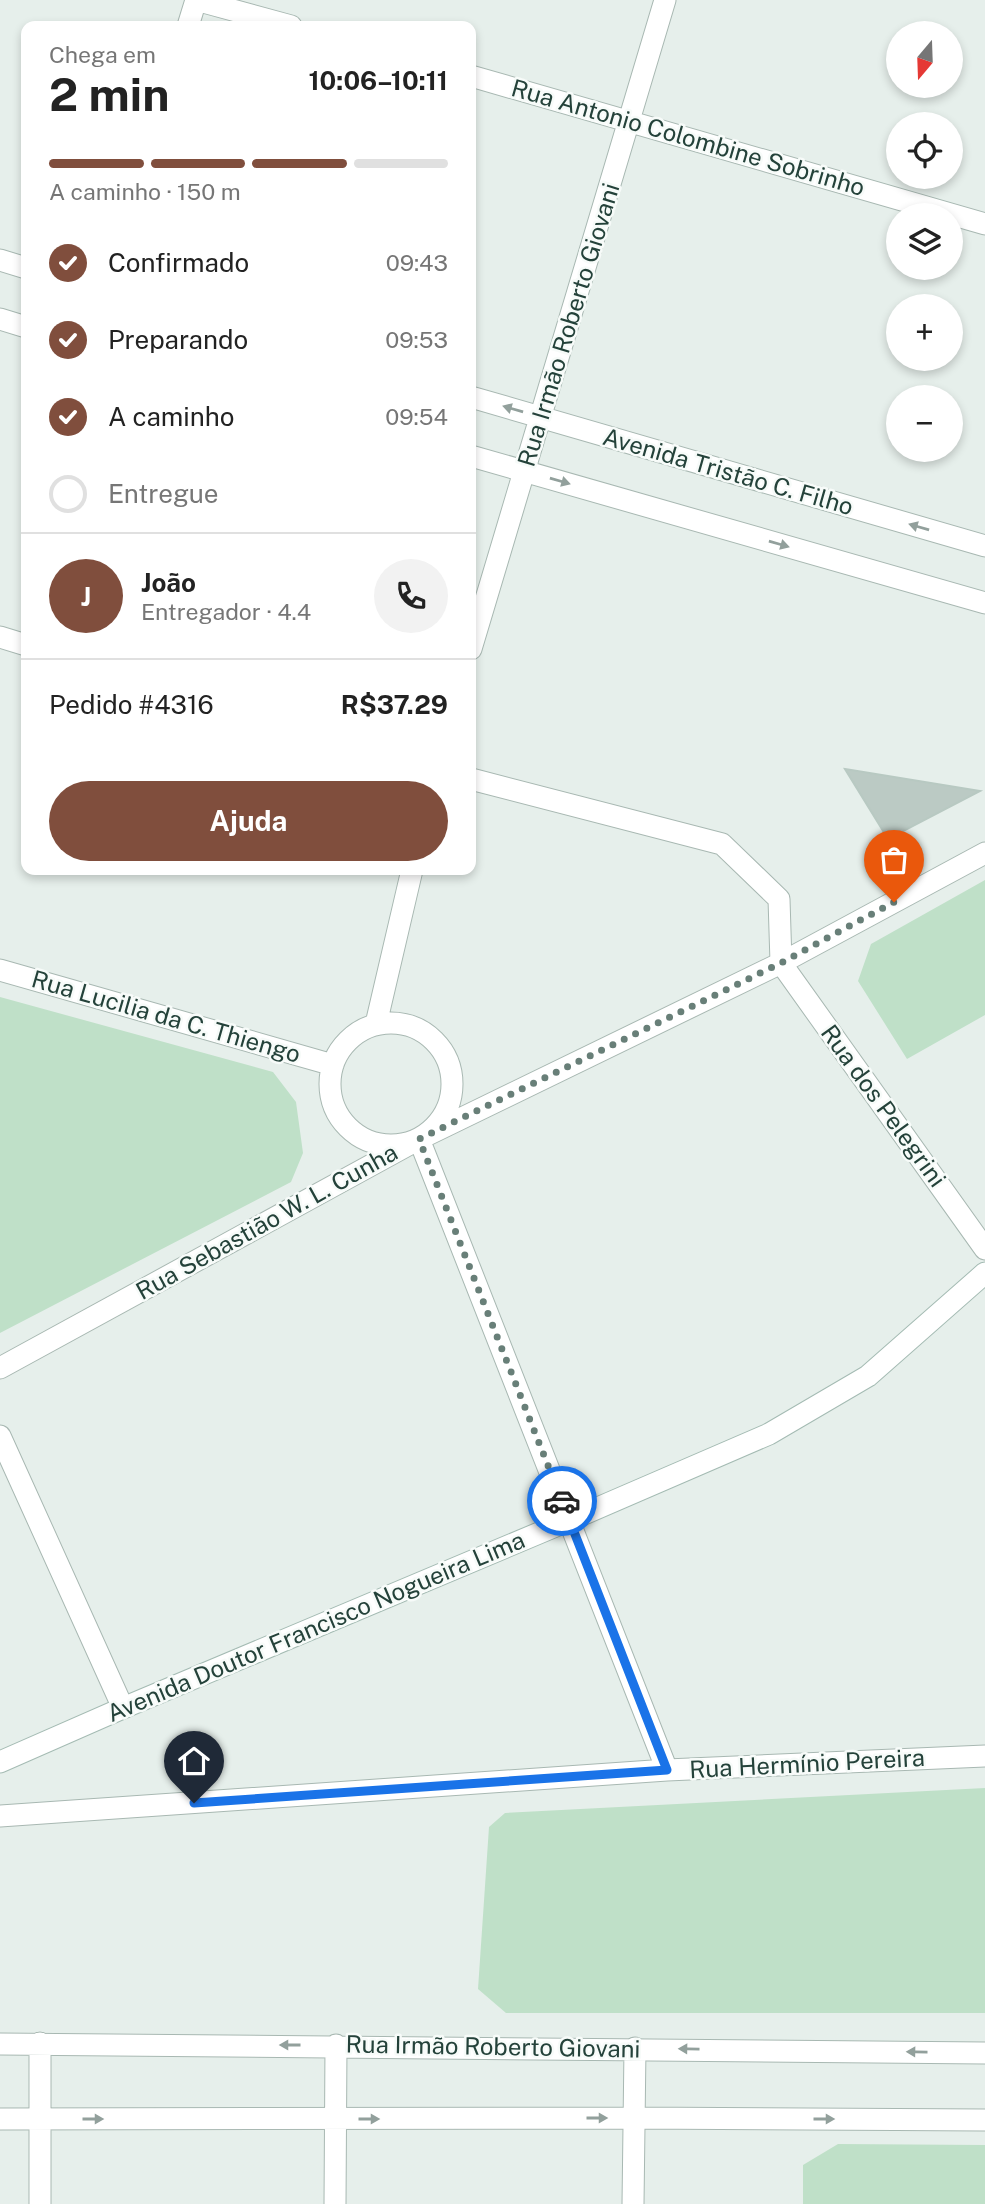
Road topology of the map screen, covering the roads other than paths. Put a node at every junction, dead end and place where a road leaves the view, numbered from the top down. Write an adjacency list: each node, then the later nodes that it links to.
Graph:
1 (196, 0): 3 (street); 4 (street)
2 (665, 0): 6 (street, Rua Irmão Roberto Giovani)
3 (190, 21)
4 (273, 21)
5 (476, 77): 6 (street, Rua Antonio Colombine Sobrinho)
6 (631, 120): 7 (street, Rua Antonio Colombine Sobrinho); 13 (street, Rua Irmão Roberto Giovani)
7 (985, 224)
8 (0, 260): 9 (street)
9 (21, 266)
10 (0, 319): 11 (street)
11 (21, 325)
12 (476, 398): 13 (street, Avenida Tristão C. Filho, one-way to 12)
13 (540, 417): 15 (street, Rua Irmão Roberto Giovani); 16 (street, Avenida Tristão C. Filho, one-way to 13)
14 (476, 457): 15 (street)
15 (525, 471): 17 (street, one-way to 17); 18 (street, Rua Irmão Roberto Giovani)
16 (985, 546)
17 (985, 603)
18 (476, 633)
19 (0, 637): 20 (street)
20 (21, 643)
21 (476, 780): 24 (street)
22 (985, 852): 24 (street, Rua Sebastião W. L. Cunha)
23 (411, 875): 26 (street)
24 (781, 963): 28 (street, Rua Sebastião W. L. Cunha); 29 (street, Rua dos Pelegrini)
25 (0, 970): 27 (street, Rua Lucilia da C. Thiengo)
26 (376, 1024): 27 (street); 28 (street)
27 (333, 1065): 28 (street)
28 (419, 1139): 31 (street, Rua Sebastião W. L. Cunha); 33 (street)
29 (985, 1249)
30 (985, 1273): 33 (street, Avenida Doutor Francisco Nogueira Lima)
31 (0, 1368)
32 (0, 1436): 34 (street)
33 (570, 1520): 34 (street, Avenida Doutor Francisco Nogueira Lima); 37 (street)
34 (123, 1707): 36 (street, Avenida Doutor Francisco Nogueira Lima)
35 (985, 1756): 37 (street, Rua Hermínio Pereira)
36 (0, 1762)
37 (667, 1770): 38 (street, Rua Hermínio Pereira)
38 (0, 1816)
39 (40, 2043): 40 (street, Rua Irmão Roberto Giovani); 41 (street, Rua Irmão Roberto Giovani, one-way to 39); 46 (street)
40 (0, 2044)
41 (336, 2045): 42 (street, Rua Irmão Roberto Giovani); 47 (street)
42 (635, 2048): 43 (street, Rua Irmão Roberto Giovani, one-way to 42); 44 (street)
43 (985, 2053)
44 (634, 2118): 47 (street, one-way to 44); 48 (street, one-way to 48); 51 (street)
45 (0, 2119): 46 (street)
46 (40, 2119): 47 (street, one-way to 47); 49 (street)
47 (335, 2119): 50 (street)
48 (985, 2120)
49 (40, 2204)
50 (335, 2204)
51 (633, 2204)

